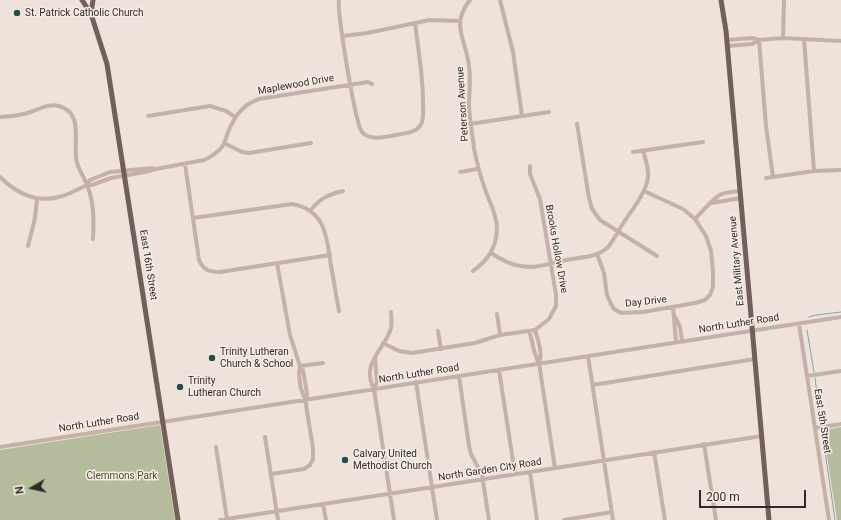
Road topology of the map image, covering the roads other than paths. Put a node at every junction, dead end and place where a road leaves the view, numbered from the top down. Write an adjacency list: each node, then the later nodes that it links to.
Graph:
1 (81, 0): 2 (main road); 8 (main road, East 16th Street)
2 (92, 0): 8 (main road, East 16th Street)
3 (339, 0): 11 (street)
4 (470, 0): 9 (street)
5 (500, 0): 21 (street)
6 (721, 0): 16 (main road, East Military Avenue)
7 (784, 0): 12 (street)
8 (91, 14): 37 (main road, East 16th Street)
9 (460, 21): 10 (street); 24 (street, Peterson Avenue)
10 (415, 23): 11 (street); 17 (street)
11 (343, 36): 17 (street)
12 (783, 38): 13 (street); 14 (street)
13 (804, 39): 15 (street); 35 (street)
14 (759, 40): 16 (street); 39 (street)
15 (841, 41)
16 (727, 43): 44 (main road, East Military Avenue)
17 (350, 84): 18 (street, Maplewood Drive); 23 (street, Maplewood Drive)
18 (372, 84)
19 (550, 112): 21 (street)
20 (148, 116): 23 (street)
21 (522, 116): 24 (street)
22 (0, 117): 41 (street)
23 (235, 117): 27 (street, Maplewood Drive)
24 (470, 124): 33 (street, Peterson Avenue)
25 (577, 124): 51 (street)
26 (703, 142): 29 (street)
27 (224, 143): 28 (street); 31 (street, Maplewood Drive)
28 (311, 143)
29 (643, 150): 30 (street); 43 (street)
30 (632, 152)
31 (185, 164): 37 (street, Maplewood Drive); 49 (street)
32 (530, 166): 59 (street, Brooks Hollow Drive)
33 (478, 169): 36 (street); 54 (street, Peterson Avenue)
34 (841, 170): 35 (street)
35 (814, 171): 39 (street)
36 (460, 172)
37 (125, 173): 41 (street, Maplewood Drive); 90 (main road, East 16th Street)
38 (0, 177): 45 (street)
39 (773, 177): 40 (street)
40 (766, 178)
41 (87, 185): 45 (street, Maplewood Drive); 52 (street)
42 (343, 191): 48 (street)
43 (644, 191): 50 (street); 51 (street)
44 (740, 191): 46 (main road, East Military Avenue); 47 (street)
45 (37, 198): 53 (street)
46 (741, 198): 47 (street); 70 (main road, East Military Avenue)
47 (711, 203): 50 (street)
48 (310, 211): 49 (street); 56 (street)
49 (193, 218): 58 (street)
50 (695, 220): 61 (street, Day Drive)
51 (618, 231): 55 (street); 57 (street)
52 (93, 239)
53 (28, 246)
54 (491, 253): 59 (street); 60 (street, Peterson Avenue)
55 (597, 254): 59 (street); 61 (street, Day Drive)
56 (330, 255): 58 (street); 62 (street)
57 (657, 256)
58 (277, 263): 81 (street)
59 (551, 264): 69 (street, Brooks Hollow Drive)
60 (473, 271)
61 (673, 307): 65 (street)
62 (339, 311)
63 (391, 312): 75 (street)
64 (497, 314): 72 (street)
65 (675, 316): 73 (street); 74 (street)
66 (841, 317): 67 (street, North Luther Road)
67 (799, 324): 70 (street, North Luther Road); 85 (street, East 5th Street)
68 (438, 330): 76 (street)
69 (535, 330): 71 (street); 80 (street)
70 (753, 330): 73 (street, North Luther Road); 78 (main road, East Military Avenue)
71 (529, 331): 72 (street); 80 (street)
72 (500, 335): 76 (street)
73 (682, 341): 74 (street, North Luther Road)
74 (676, 342): 77 (street, North Luther Road)
75 (383, 343): 76 (street); 88 (street)
76 (441, 349)
77 (588, 356): 80 (street, North Luther Road); 87 (street)
78 (755, 359): 87 (street); 93 (main road, East Military Avenue)
79 (323, 363): 81 (street)
80 (539, 363): 82 (street, North Luther Road); 100 (street)
81 (300, 366): 89 (street)
82 (499, 370): 84 (street, North Luther Road); 103 (street)
83 (841, 371): 85 (street)
84 (458, 376): 86 (street, North Luther Road); 104 (street)
85 (807, 376): 92 (street, East 5th Street)
86 (416, 382): 88 (street, North Luther Road); 105 (street)
87 (592, 385): 99 (street)
88 (374, 389): 89 (street, North Luther Road); 106 (street)
89 (306, 400): 90 (street, North Luther Road); 102 (street)
90 (163, 422): 96 (street, North Luther Road); 111 (main road, East 16th Street)
91 (841, 424): 92 (street)
92 (815, 428): 124 (street, East 5th Street)
93 (762, 436): 95 (street, North Garden City Road); 123 (main road, East Military Avenue)
94 (265, 437): 102 (street)
95 (704, 444): 98 (street, North Garden City Road); 122 (street)
96 (0, 447)
97 (216, 447): 110 (street)
98 (654, 452): 99 (street, North Garden City Road); 121 (street)
99 (604, 460): 100 (street, North Garden City Road); 109 (street)
100 (555, 468): 101 (street, North Garden City Road)
101 (530, 472): 103 (street, North Garden City Road); 118 (street)
102 (271, 474): 108 (street)
103 (515, 474): 104 (street, North Garden City Road)
104 (483, 479): 105 (street, North Garden City Road); 117 (street)
105 (432, 487): 106 (street, North Garden City Road); 116 (street)
106 (390, 494): 107 (street, North Garden City Road); 115 (street)
107 (323, 504): 108 (street, North Garden City Road); 114 (street)
108 (276, 512): 110 (street, North Garden City Road); 113 (street)
109 (612, 512): 119 (street); 120 (street)
110 (228, 519): 112 (street, North Garden City Road)
111 (178, 520)
112 (220, 520)
113 (278, 520)
114 (326, 520)
115 (394, 520)
116 (437, 520)
117 (489, 520)
118 (537, 520)
119 (564, 520)
120 (613, 520)
121 (665, 520)
122 (716, 520)
123 (769, 520)
124 (829, 520)

